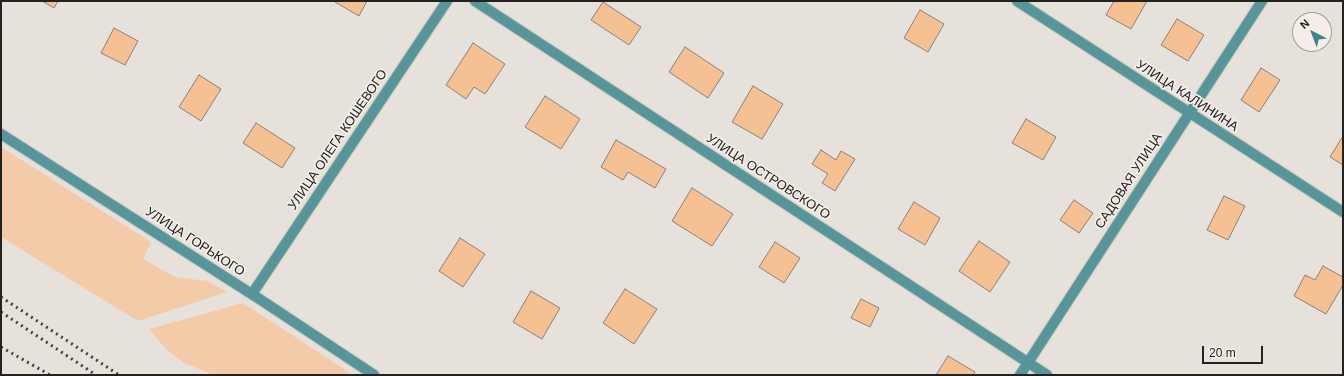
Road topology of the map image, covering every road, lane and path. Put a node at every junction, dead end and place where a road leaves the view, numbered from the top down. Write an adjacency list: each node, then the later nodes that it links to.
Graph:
1 (447, 1): 8 (street, УЛИЦА ОЛЕГА КОШЕВОГО)
2 (475, 1): 9 (street, УЛИЦА ОСТРОВСКОГО)
3 (1018, 1): 5 (street, УЛИЦА КАЛИНИНА)
4 (1262, 1): 5 (street, САДОВАЯ УЛИЦА)
5 (1188, 112): 7 (street, УЛИЦА КАЛИНИНА); 9 (street, САДОВАЯ УЛИЦА)
6 (1, 134): 8 (street, УЛИЦА ГОРЬКОГО)
7 (1343, 212)
8 (252, 294): 10 (street, УЛИЦА ГОРЬКОГО)
9 (1028, 363): 11 (street, САДОВАЯ УЛИЦА); 12 (street, УЛИЦА ОСТРОВСКОГО)
10 (374, 375)
11 (1020, 375)
12 (1047, 375)

